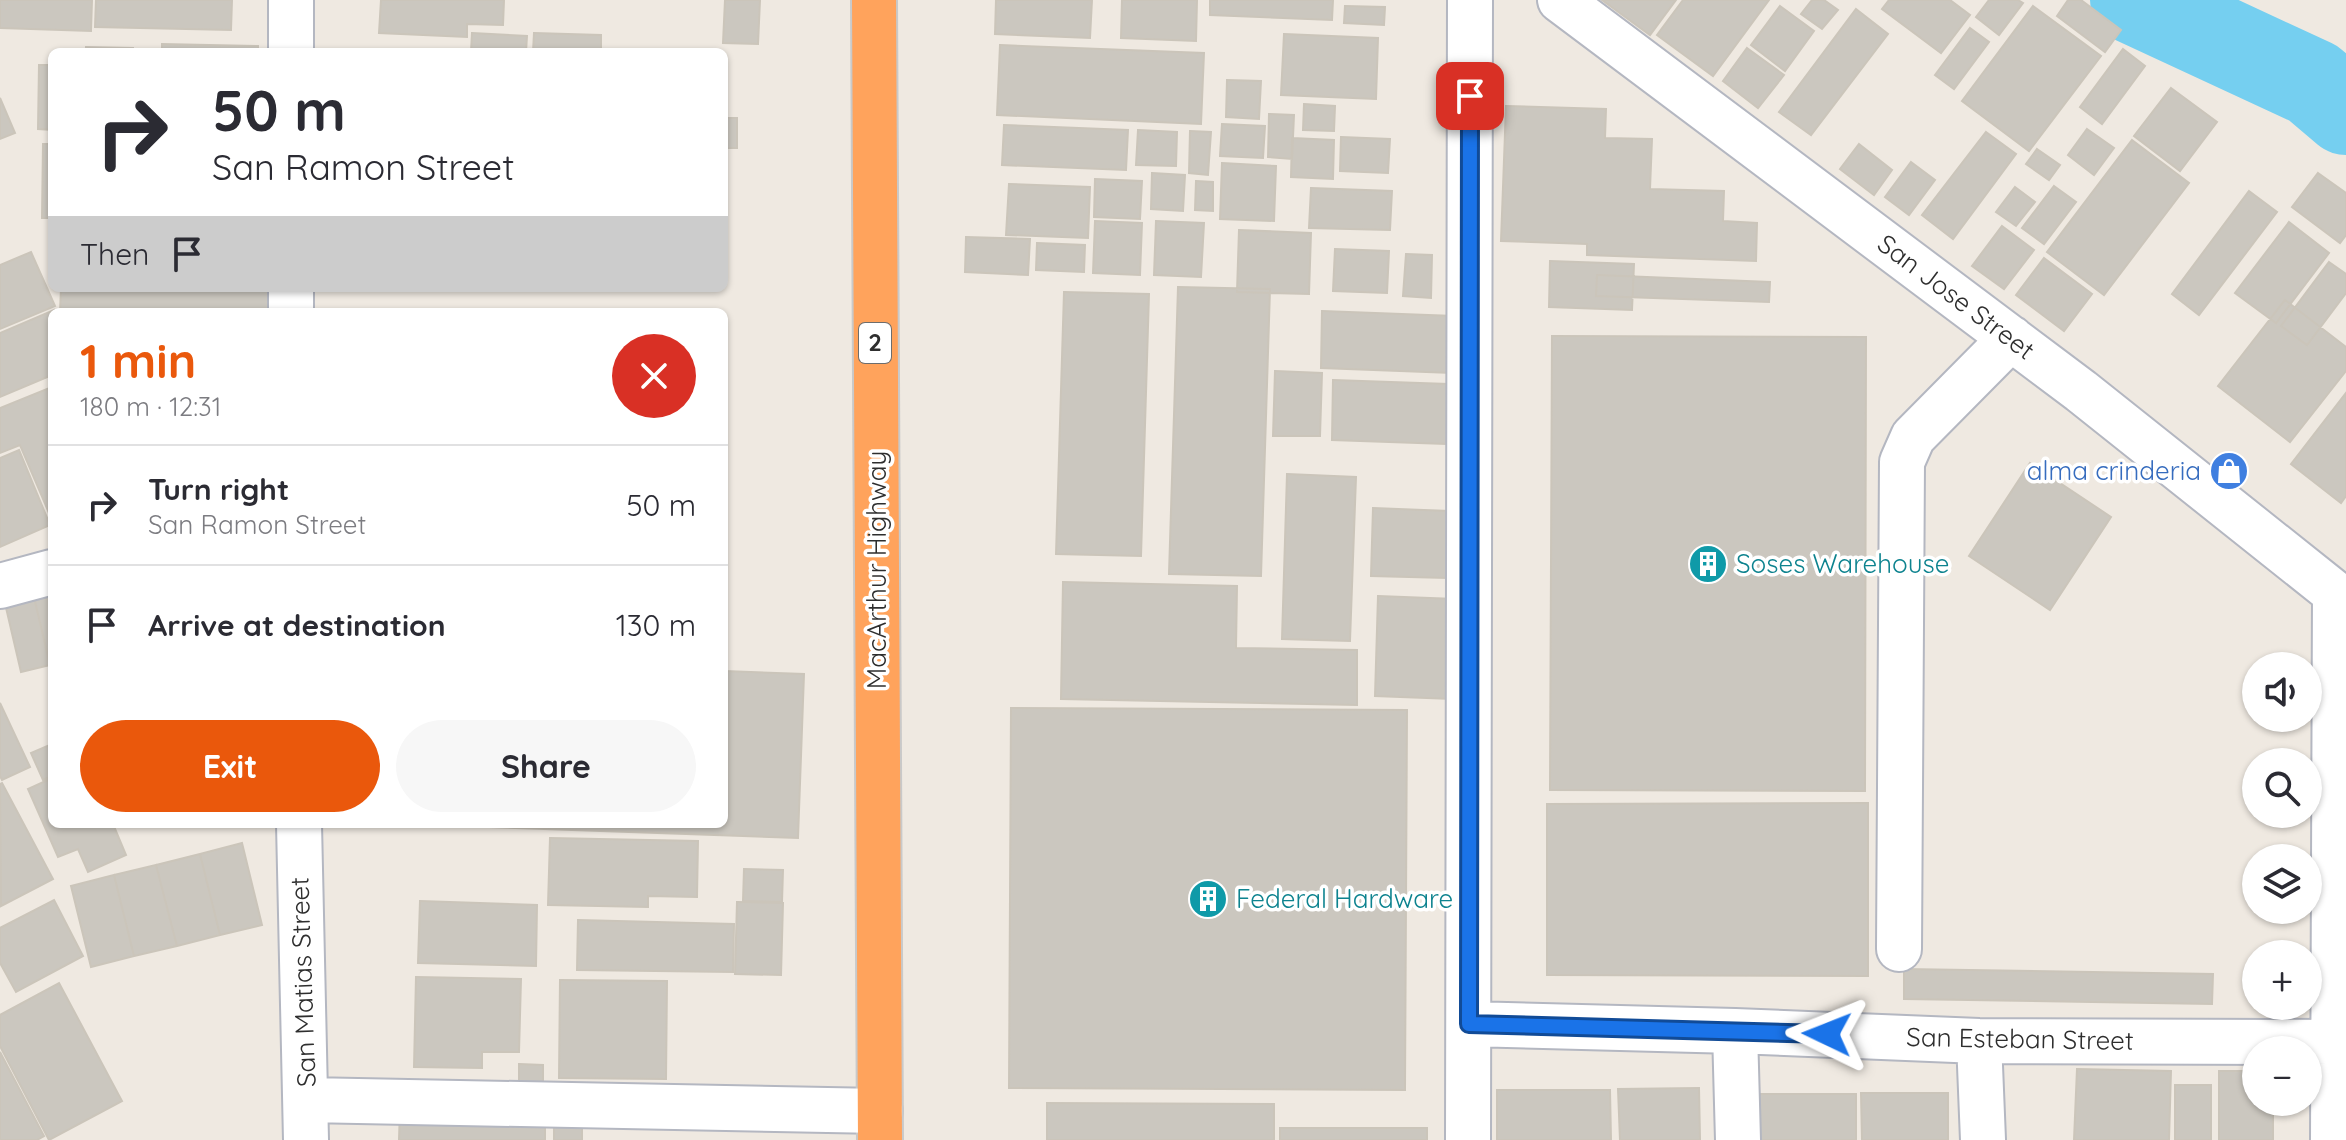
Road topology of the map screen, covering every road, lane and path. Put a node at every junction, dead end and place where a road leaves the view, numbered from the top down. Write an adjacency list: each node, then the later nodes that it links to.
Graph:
1 (291, 0): 5 (street)
2 (874, 0): 17 (highway, MacArthur Highway / 2)
3 (1470, 0): 12 (street)
4 (1560, 0): 6 (street, San Jose Street)
5 (291, 48)
6 (2011, 338): 9 (street, San Jose Street); 11 (street)
7 (48, 573): 8 (street)
8 (0, 586)
9 (2341, 597): 15 (street)
10 (299, 828): 16 (street, San Matias Street)
11 (1899, 949)
12 (1469, 1024): 13 (street, San Esteban Street); 18 (street)
13 (1735, 1031): 14 (street, San Esteban Street); 19 (street)
14 (1979, 1041): 15 (street, San Esteban Street); 20 (street)
15 (2332, 1042): 21 (street)
16 (307, 1120): 17 (street)
17 (873, 1132)
18 (1468, 1140)
19 (1738, 1140)
20 (1983, 1140)
21 (2333, 1140)

